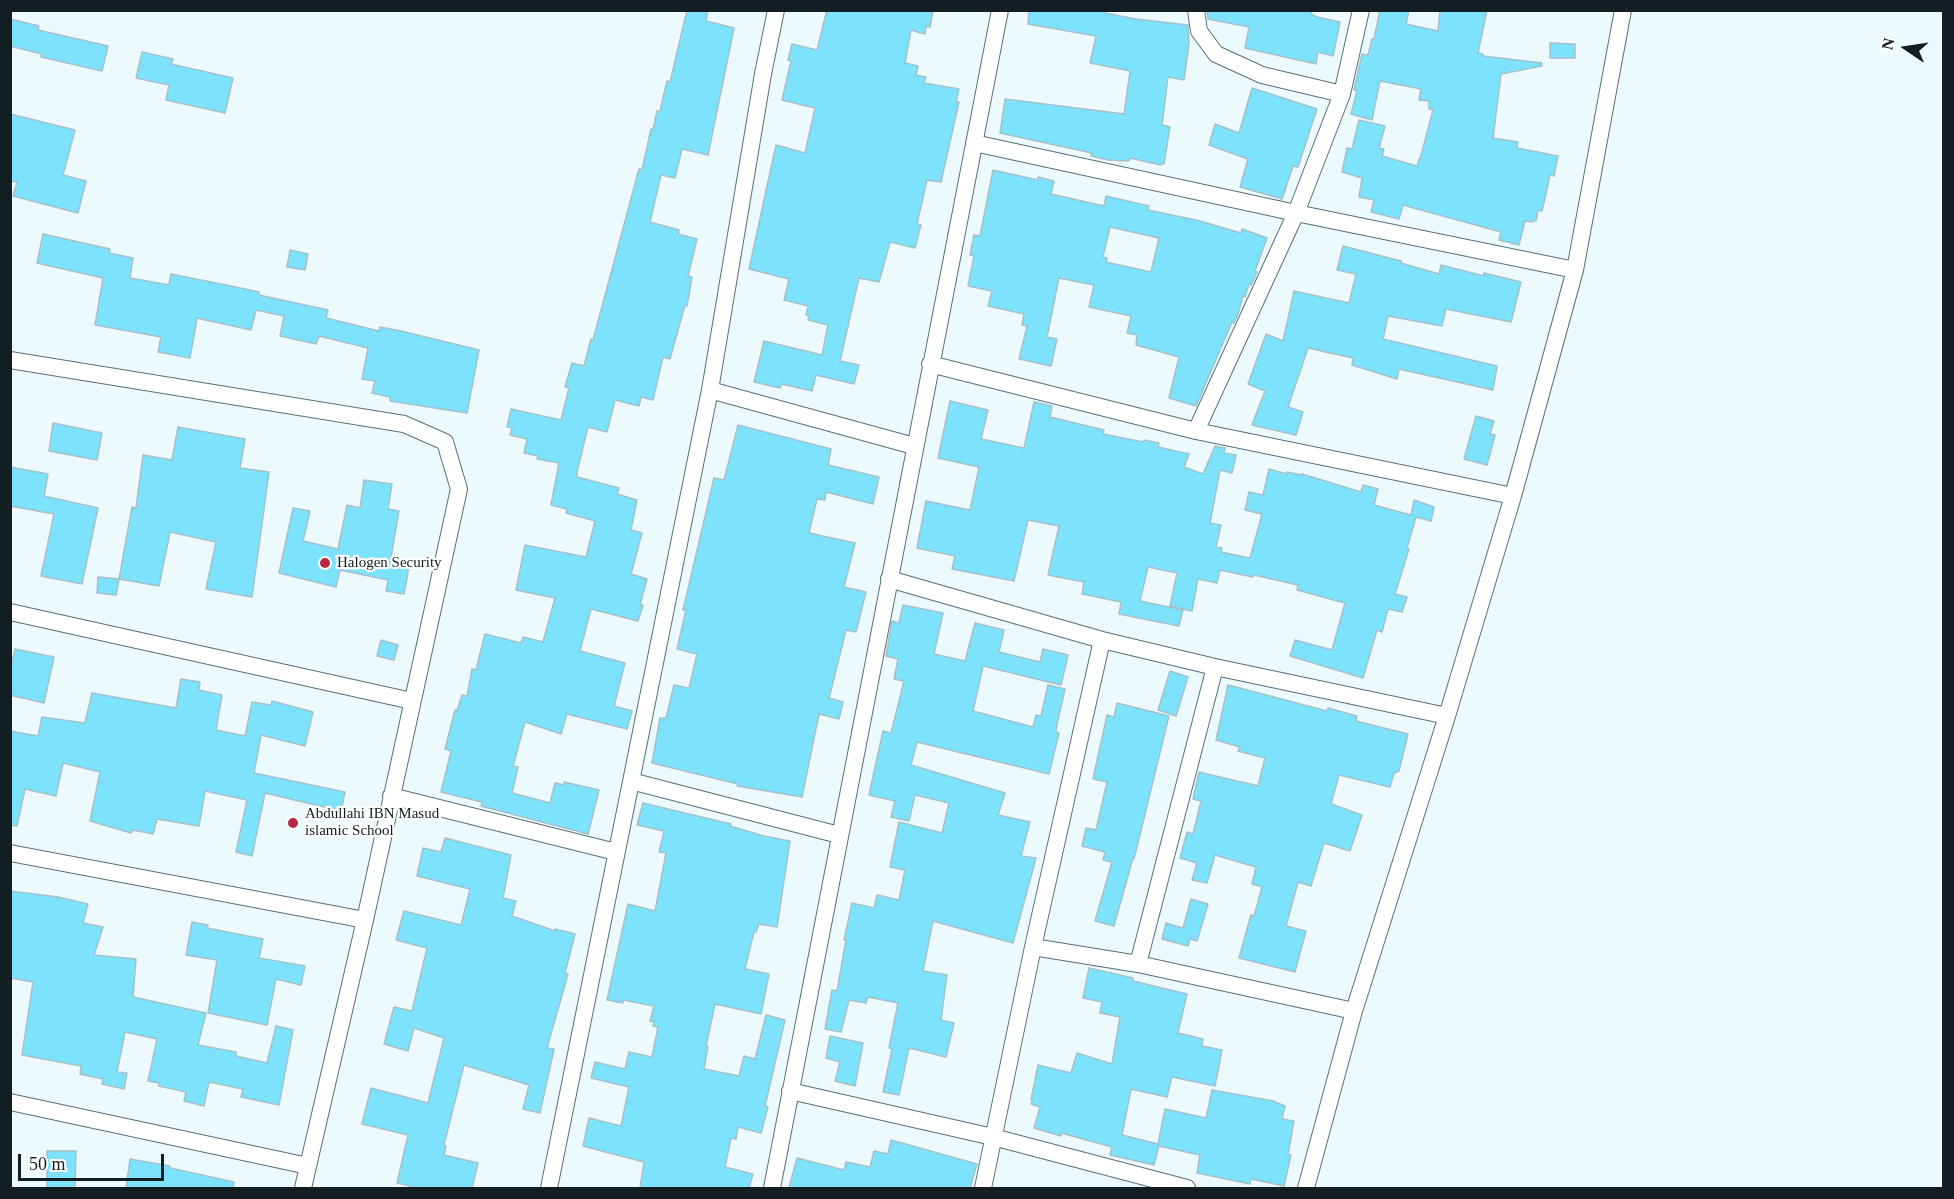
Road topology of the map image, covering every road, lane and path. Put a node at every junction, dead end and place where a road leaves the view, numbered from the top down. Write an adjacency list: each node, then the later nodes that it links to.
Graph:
1 (776, 10): 12 (street)
2 (1000, 10): 7 (street)
3 (1196, 10): 6 (street)
4 (1361, 10): 6 (street)
5 (1623, 10): 9 (street)
6 (1342, 94): 8 (street)
7 (974, 143): 8 (street); 11 (street)
8 (1296, 213): 9 (street); 13 (street)
9 (1575, 270): 15 (street)
10 (10, 360): 20 (street)
11 (930, 364): 13 (street); 14 (street)
12 (710, 390): 14 (street); 22 (street)
13 (1196, 431): 15 (street)
14 (914, 446): 16 (street)
15 (1513, 496): 21 (street)
16 (889, 579): 18 (street); 24 (street)
17 (10, 612): 20 (street)
18 (1102, 639): 19 (street); 28 (street)
19 (1215, 667): 21 (street); 29 (street)
20 (412, 700): 23 (street)
21 (1447, 716): 30 (street)
22 (631, 782): 24 (street); 25 (street)
23 (391, 796): 25 (street); 27 (street)
24 (839, 835): 31 (street)
25 (616, 852): 36 (street)
26 (10, 853): 27 (street)
27 (365, 920): 34 (street)
28 (1033, 947): 29 (street); 33 (street)
29 (1138, 964): 30 (street)
30 (1354, 1011): 40 (street)
31 (790, 1090): 33 (street); 37 (street)
32 (10, 1102): 34 (street)
33 (993, 1137): 38 (street); 39 (street)
34 (308, 1166): 35 (street)
35 (303, 1188)
36 (549, 1188)
37 (772, 1188)
38 (983, 1188)
39 (1187, 1188)
40 (1306, 1188)

